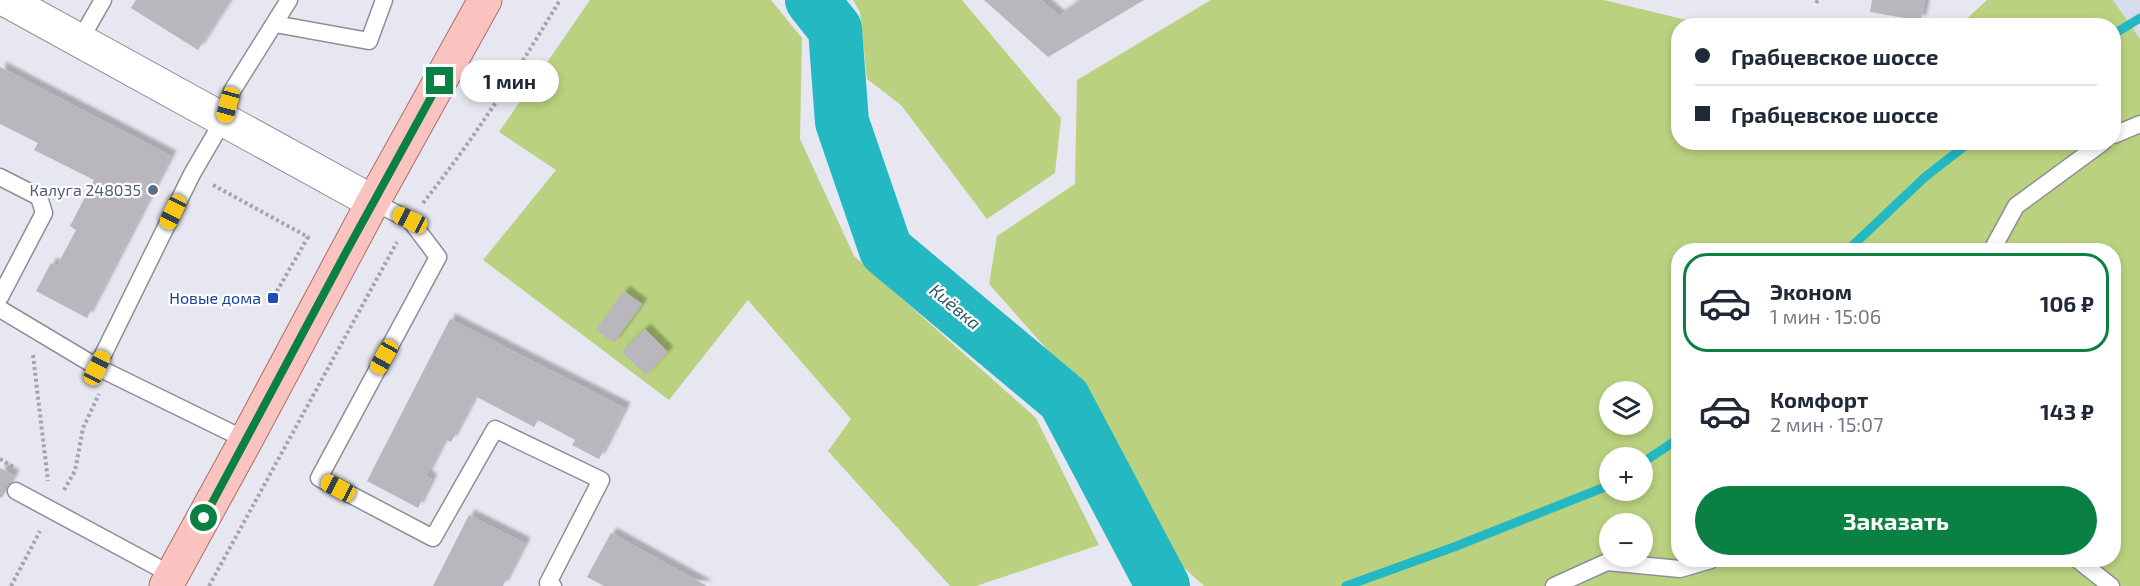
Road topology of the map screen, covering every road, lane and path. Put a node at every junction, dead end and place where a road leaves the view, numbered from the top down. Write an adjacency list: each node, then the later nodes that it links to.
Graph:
1 (103, 0): 8 (lane)
2 (289, 0): 7 (lane)
3 (384, 0): 7 (lane)
4 (485, 0): 15 (main road)
5 (560, 0): 16 (path)
6 (18, 3): 8 (street)
7 (275, 24): 9 (lane)
8 (80, 40): 9 (street)
9 (224, 119): 13 (lane); 15 (street)
10 (2140, 124): 11 (lane)
11 (2121, 132)
12 (2092, 150): 17 (lane)
13 (192, 174): 19 (path); 22 (lane)
14 (0, 177): 18 (lane)
15 (373, 202): 16 (lane); 23 (main road)
16 (410, 220): 30 (path); 31 (lane)
17 (1996, 243)
18 (0, 297)
19 (273, 298)
20 (0, 309): 21 (lane)
21 (30, 327): 22 (lane); 25 (path)
22 (97, 368): 23 (lane); 25 (path)
23 (246, 441): 28 (main road)
24 (16, 491): 25 (lane)
25 (52, 510): 28 (lane); 29 (path)
26 (1687, 567): 32 (lane)
27 (2087, 567): 33 (lane)
28 (169, 581)
29 (11, 586)
30 (209, 586)
31 (554, 586)
32 (1554, 586)
33 (2111, 586)

